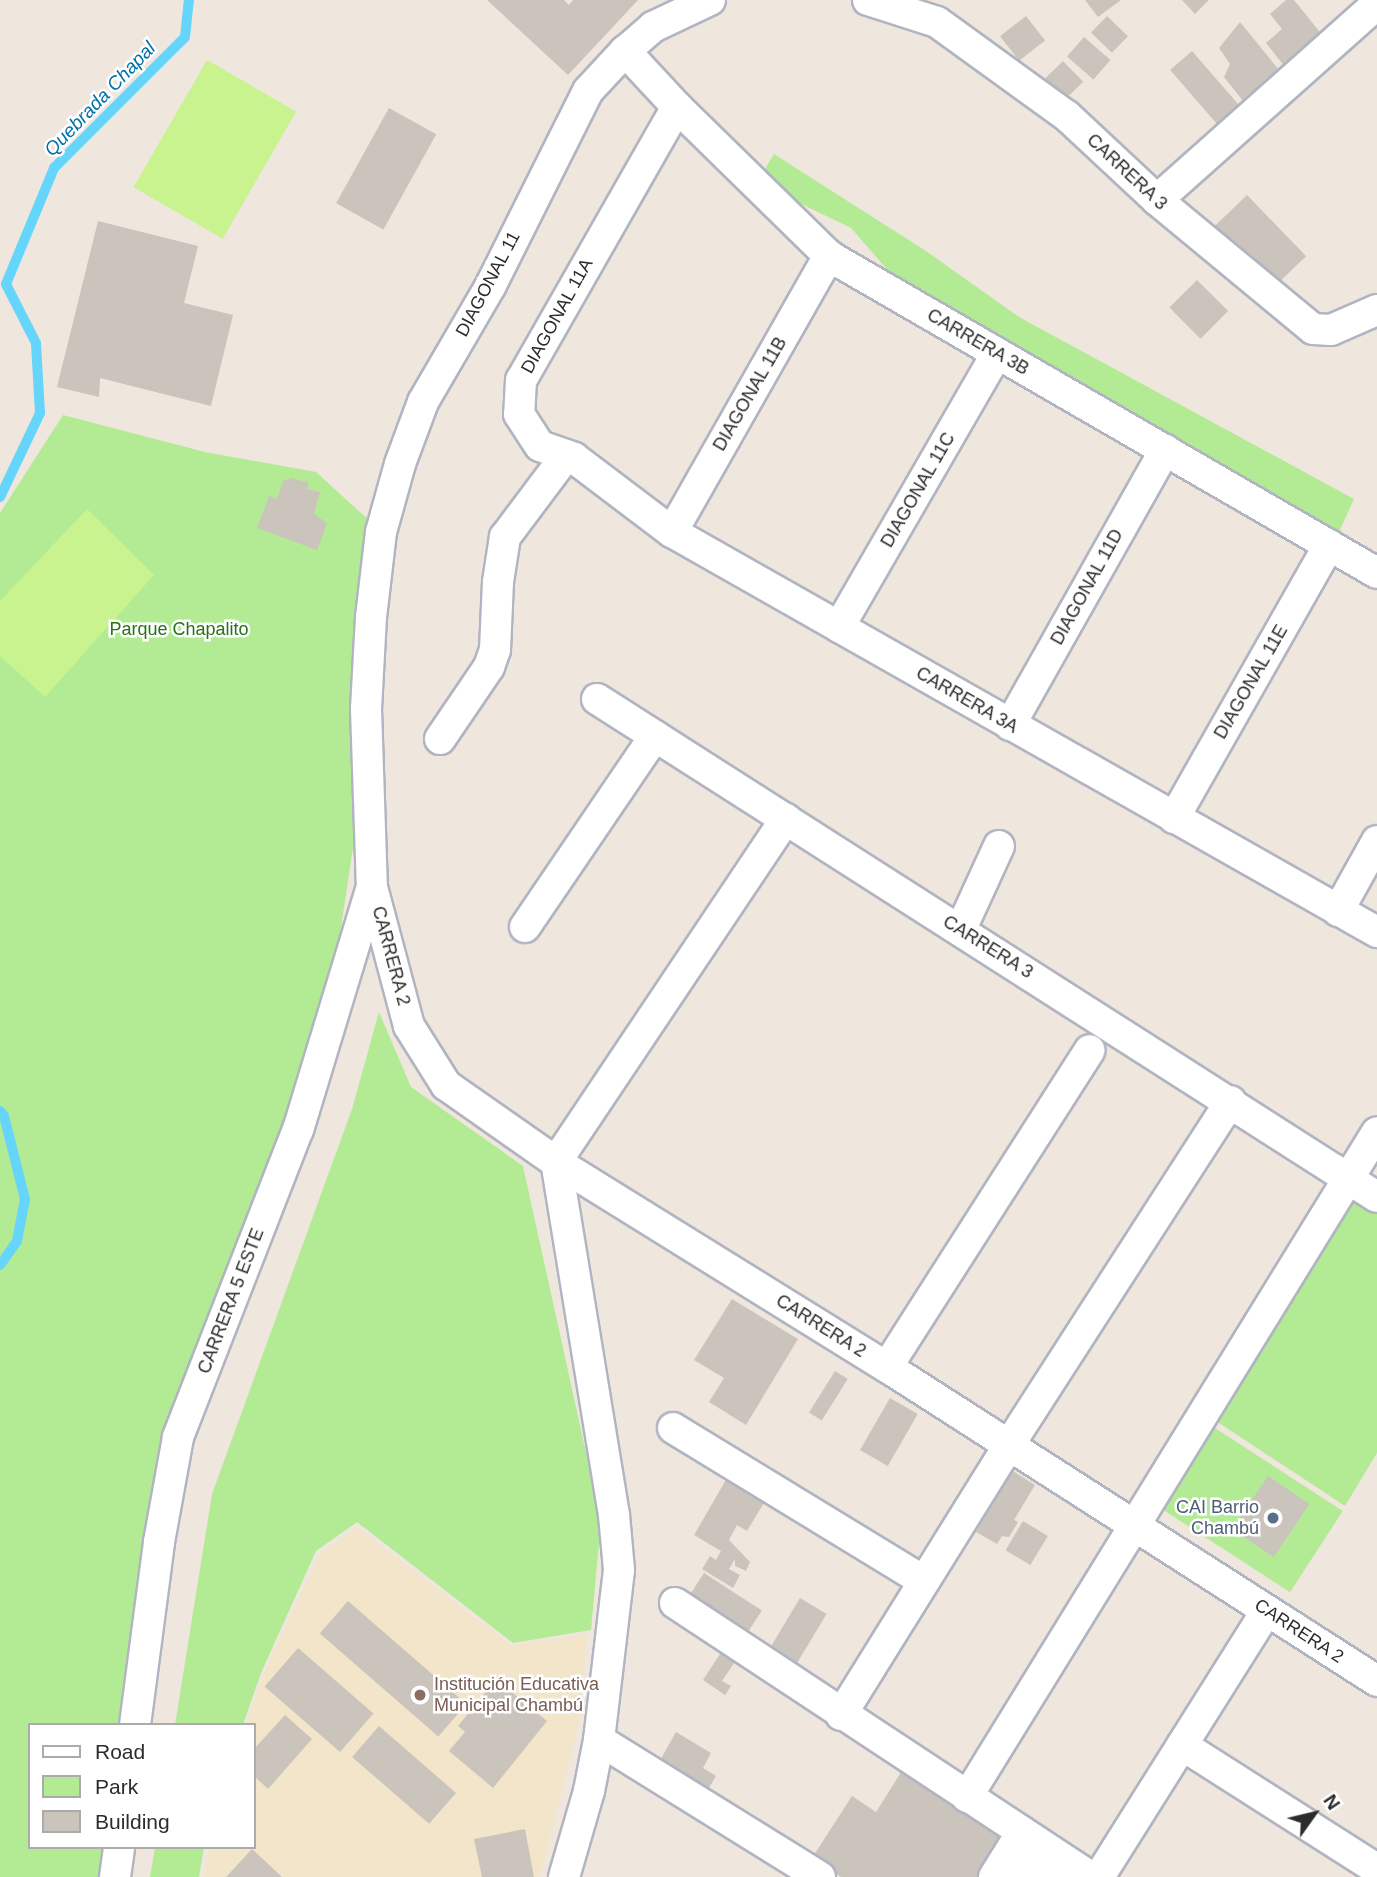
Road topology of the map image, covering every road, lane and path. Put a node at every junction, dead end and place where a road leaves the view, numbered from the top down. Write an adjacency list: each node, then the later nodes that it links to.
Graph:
1 (710, 0): 5 (street, DIAGONAL 11)
2 (869, 0): 4 (street, CARRERA 3)
3 (1377, 4): 7 (street)
4 (942, 11): 7 (street, CARRERA 3)
5 (625, 51): 6 (street, CARRERA 3B); 25 (street, DIAGONAL 11)
6 (677, 107): 8 (street, CARRERA 3B); 12 (street, DIAGONAL 11A)
7 (1157, 200): 9 (street, CARRERA 3)
8 (829, 256): 10 (street, CARRERA 3B); 13 (street, DIAGONAL 11B)
9 (1377, 310)
10 (997, 353): 11 (street, CARRERA 3B); 16 (street, DIAGONAL 11C)
11 (1165, 450): 14 (street, CARRERA 3B); 18 (street, DIAGONAL 11D)
12 (565, 457): 13 (street, CARRERA 3A); 20 (street)
13 (672, 532): 16 (street, CARRERA 3A)
14 (1329, 545): 15 (street, CARRERA 3B); 21 (street, DIAGONAL 11E)
15 (1377, 573)
16 (838, 627): 18 (street, CARRERA 3A)
17 (597, 699): 19 (street, CARRERA 3)
18 (1010, 725): 21 (street, CARRERA 3A)
19 (655, 736): 22 (street, CARRERA 3); 28 (street)
20 (440, 739)
21 (1174, 818): 26 (street, CARRERA 3A)
22 (786, 819): 31 (street, CARRERA 3); 33 (street)
23 (1377, 841): 26 (street)
24 (999, 846): 27 (street)
25 (372, 887): 33 (street, CARRERA 2); 45 (street, CARRERA 5 ESTE)
26 (1338, 911): 29 (street, CARRERA 3A)
27 (966, 918)
28 (524, 927)
29 (1377, 932)
30 (1090, 1050): 36 (street)
31 (1231, 1101): 34 (street, CARRERA 3); 38 (street)
32 (1377, 1132): 34 (street)
33 (556, 1162): 36 (street, CARRERA 2); 46 (street)
34 (1347, 1179): 35 (street, CARRERA 3); 39 (street)
35 (1377, 1197)
36 (887, 1367): 38 (street, CARRERA 2)
37 (673, 1428): 40 (street)
38 (1009, 1445): 39 (street, CARRERA 2); 40 (street)
39 (1135, 1526): 42 (street, CARRERA 2); 48 (street)
40 (925, 1581): 44 (street)
41 (675, 1604): 44 (street)
42 (1267, 1610): 43 (street, CARRERA 2); 47 (street)
43 (1377, 1681)
44 (841, 1715): 48 (street)
45 (135, 1723)
46 (599, 1740): 52 (street); 54 (street)
47 (1182, 1745): 51 (street); 59 (street)
48 (967, 1797): 49 (street)
49 (1022, 1832): 55 (street); 58 (street)
50 (119, 1849): 53 (street)
51 (1377, 1869)
52 (814, 1875)
53 (115, 1877)
54 (564, 1877)
55 (993, 1877)
56 (1017, 1877): 57 (street)
57 (1052, 1877)
58 (1090, 1877)
59 (1099, 1877)

